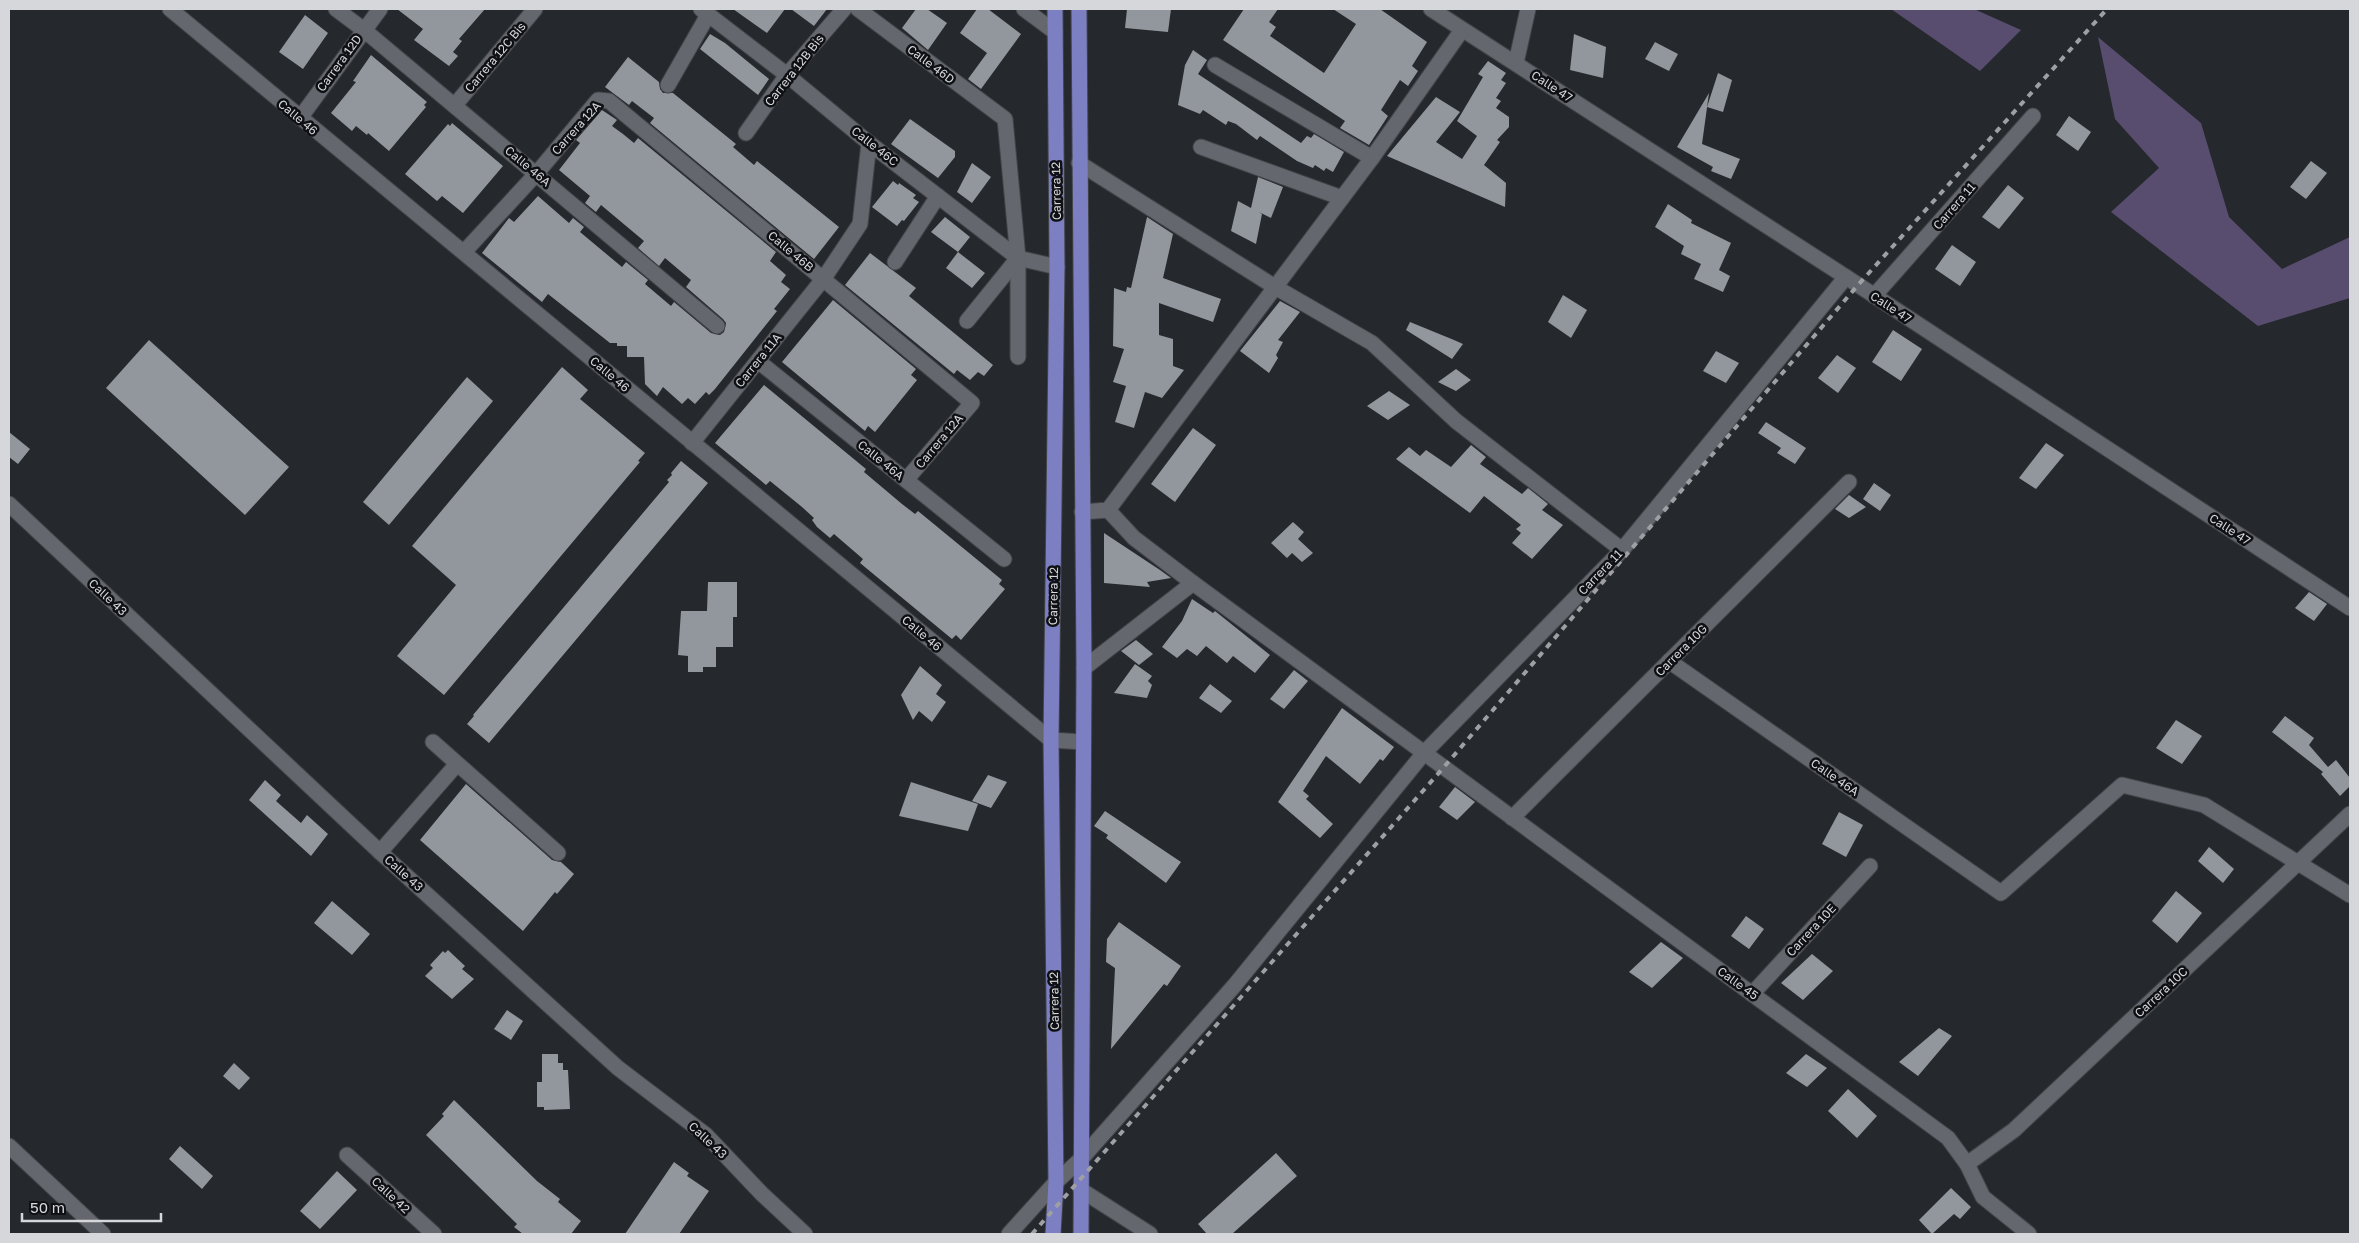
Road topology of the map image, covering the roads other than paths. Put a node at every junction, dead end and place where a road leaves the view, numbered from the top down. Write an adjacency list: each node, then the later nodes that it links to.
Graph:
1 (170, 9): 23 (street, Calle 46)
2 (336, 9): 13 (street, Calle 46A)
3 (380, 9): 13 (street, Carrera 12D)
4 (536, 9): 21 (street, Carrera 12C Bis)
5 (844, 9): 18 (street, Carrera 12B Bis)
6 (858, 9): 33 (street, Calle 46D)
7 (1024, 9): 15 (street)
8 (1055, 9): 15 (main road, Carrera 12)
9 (1079, 9): 28 (main road, Carrera 12)
10 (1431, 9): 14 (street, Calle 47)
11 (1528, 9): 16 (street)
12 (704, 12): 18 (street, Calle 46C); 19 (street)
13 (364, 30): 21 (street, Calle 46A); 23 (street, Carrera 12D)
14 (1462, 30): 16 (street, Calle 47); 27 (street)
15 (1055, 32): 35 (main road, Carrera 12)
16 (1516, 63): 36 (street, Calle 47)
17 (1215, 65): 27 (street)
18 (787, 75): 24 (street, Carrera 12B Bis); 25 (street, Calle 46C)
19 (668, 85)
20 (609, 101): 29 (street, Carrera 12A); 37 (street, Calle 46B)
21 (455, 105): 29 (street, Calle 46A)
22 (2033, 116): 39 (street, Carrera 11)
23 (300, 118): 32 (street, Calle 46)
24 (746, 133)
25 (870, 143): 30 (street, Calle 46C); 37 (street, Carrera 11A)
26 (1201, 147): 31 (street)
27 (1372, 158): 31 (street)
28 (1079, 163): 38 (street); 50 (main road, Carrera 12)
29 (537, 173): 32 (street, Carrera 12A); 41 (street, Calle 46A)
30 (938, 196): 33 (street, Calle 46C); 34 (street)
31 (1342, 198): 38 (street)
32 (464, 252): 45 (street, Calle 46)
33 (1018, 258): 35 (street, Calle 46C); 40 (street); 42 (street)
34 (895, 262)
35 (1057, 267): 57 (main road, Carrera 12)
36 (1846, 277): 39 (street, Calle 47); 51 (street, Carrera 11)
37 (824, 278): 43 (street, Carrera 11A); 44 (street, Calle 46B)
38 (1275, 287): 49 (street); 51 (street)
39 (1874, 296): 54 (street, Calle 47)
40 (967, 321)
41 (717, 326)
42 (1018, 357)
43 (758, 361): 45 (street, Carrera 11A); 46 (street, Calle 46A)
44 (972, 403): 46 (street, Carrera 12A)
45 (692, 443): 57 (street, Calle 46)
46 (906, 480): 52 (street, Calle 46A)
47 (1850, 482): 55 (street, Carrera 10G)
48 (9, 504): 64 (street, Calle 43)
49 (1108, 510): 50 (street); 53 (street, Calle 45)
50 (1082, 512): 56 (main road, Carrera 12)
51 (1622, 550): 60 (street, Carrera 11)
52 (1004, 559)
53 (1193, 583): 56 (street); 60 (street, Calle 45)
54 (2350, 608)
55 (1669, 661): 63 (street, Carrera 10G); 66 (street, Calle 46A)
56 (1084, 668): 59 (main road, Carrera 12)
57 (1051, 740): 59 (street); 74 (main road, Carrera 12)
58 (432, 742): 61 (street)
59 (1083, 742): 72 (main road, Carrera 12)
60 (1424, 753): 63 (street, Calle 45); 72 (street, Carrera 11)
61 (457, 764): 64 (street); 65 (street)
62 (2350, 814): 66 (street, Carrera 10C)
63 (1512, 818): 69 (street, Calle 45)
64 (380, 852): 78 (street, Calle 43)
65 (558, 853)
66 (2298, 862): 68 (street); 73 (street, Carrera 10C)
67 (1870, 866): 69 (street, Carrera 10E)
68 (2350, 895)
69 (1752, 994): 73 (street, Calle 45)
70 (9, 1146): 76 (street)
71 (347, 1155): 77 (street, Calle 42)
72 (1081, 1159): 74 (street, Carrera 11); 75 (main road)
73 (1967, 1164): 83 (street, Calle 45)
74 (1056, 1182): 79 (street); 80 (main road)
75 (1081, 1190): 81 (main road); 82 (street)
76 (103, 1234)
77 (434, 1234)
78 (806, 1234)
79 (1009, 1234)
80 (1053, 1234)
81 (1081, 1234)
82 (1150, 1234)
83 (2029, 1234)

